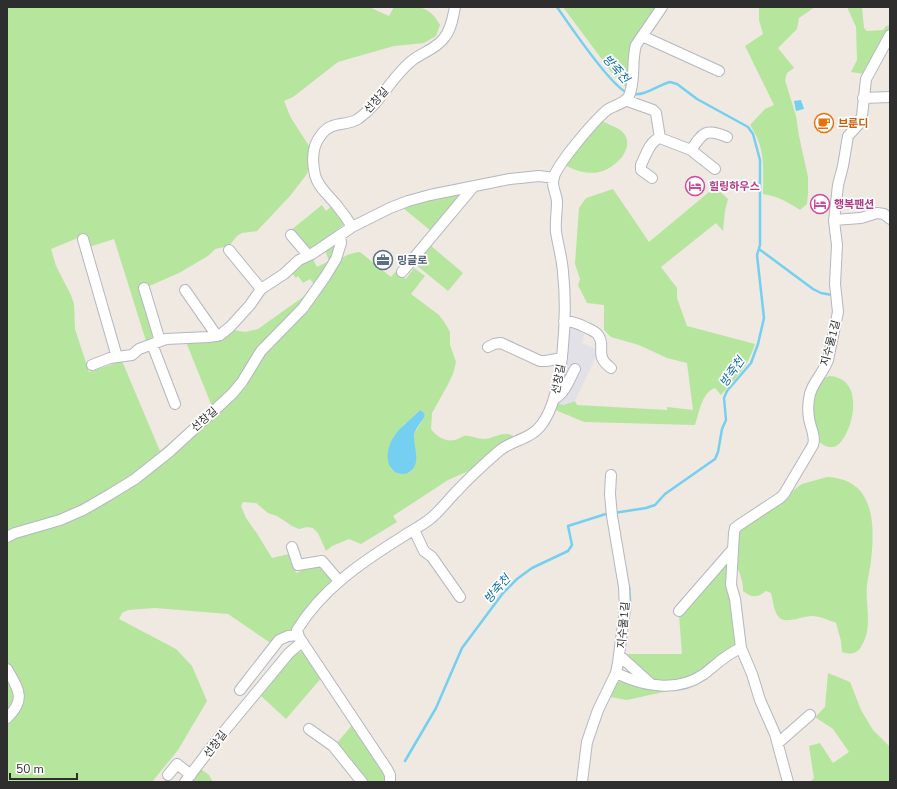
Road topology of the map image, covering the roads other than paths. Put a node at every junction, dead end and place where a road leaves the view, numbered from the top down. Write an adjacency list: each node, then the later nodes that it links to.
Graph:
1 (455, 7): 18 (lane, 선창길)
2 (662, 7): 4 (lane)
3 (890, 35): 7 (lane, 지수물1길)
4 (642, 36): 5 (lane); 8 (lane)
5 (719, 71)
6 (890, 97): 7 (lane)
7 (863, 98): 17 (lane, 지수물1길)
8 (627, 99): 10 (lane); 13 (lane)
9 (727, 137): 11 (lane)
10 (660, 138): 11 (lane); 14 (lane)
11 (691, 150): 12 (lane)
12 (715, 169)
13 (554, 178): 15 (lane); 28 (lane, 선창길)
14 (652, 178)
15 (474, 186): 18 (lane); 24 (lane)
16 (890, 219): 17 (lane)
17 (834, 220): 43 (lane, 지수물1길)
18 (352, 227): 20 (lane)
19 (291, 235): 23 (lane)
20 (340, 235): 23 (lane); 41 (lane, 선창길)
21 (82, 239): 32 (lane)
22 (229, 250): 26 (lane)
23 (308, 255): 26 (lane)
24 (402, 272)
25 (144, 288): 30 (lane)
26 (261, 289): 29 (lane)
27 (185, 290): 29 (lane)
28 (564, 321): 33 (lane, 선창길); 36 (lane)
29 (217, 336): 30 (lane)
30 (156, 342): 32 (lane); 38 (lane)
31 (488, 347): 33 (lane, 선창길)
32 (117, 357): 34 (lane)
33 (562, 358): 37 (lane, 선창길)
34 (92, 366)
35 (574, 368): 37 (lane, 선창길)
36 (611, 368)
37 (554, 399): 40 (lane, 선창길)
38 (175, 404)
39 (611, 475): 49 (lane, 지수물1길)
40 (414, 530): 44 (lane, 선창길); 45 (lane)
41 (7, 538)
42 (292, 547): 44 (lane)
43 (733, 549): 46 (lane); 48 (lane, 지수물1길)
44 (339, 581): 47 (lane, 선창길)
45 (460, 597)
46 (680, 611)
47 (300, 639): 53 (lane); 59 (lane, 선창길); 61 (lane)
48 (741, 648): 52 (lane); 57 (lane, 지수물1길)
49 (620, 656): 51 (lane, 지수물1길); 52 (lane, 지수물1길)
50 (7, 669): 55 (lane)
51 (616, 673): 52 (lane); 62 (lane, 지수물1길)
52 (651, 684)
53 (240, 690)
54 (810, 715): 57 (lane)
55 (7, 718)
56 (309, 729): 60 (lane)
57 (778, 743): 63 (lane, 지수물1길)
58 (168, 775): 59 (lane, 선창길)
59 (188, 778)
60 (362, 782)
61 (390, 782)
62 (582, 782)
63 (788, 782)

